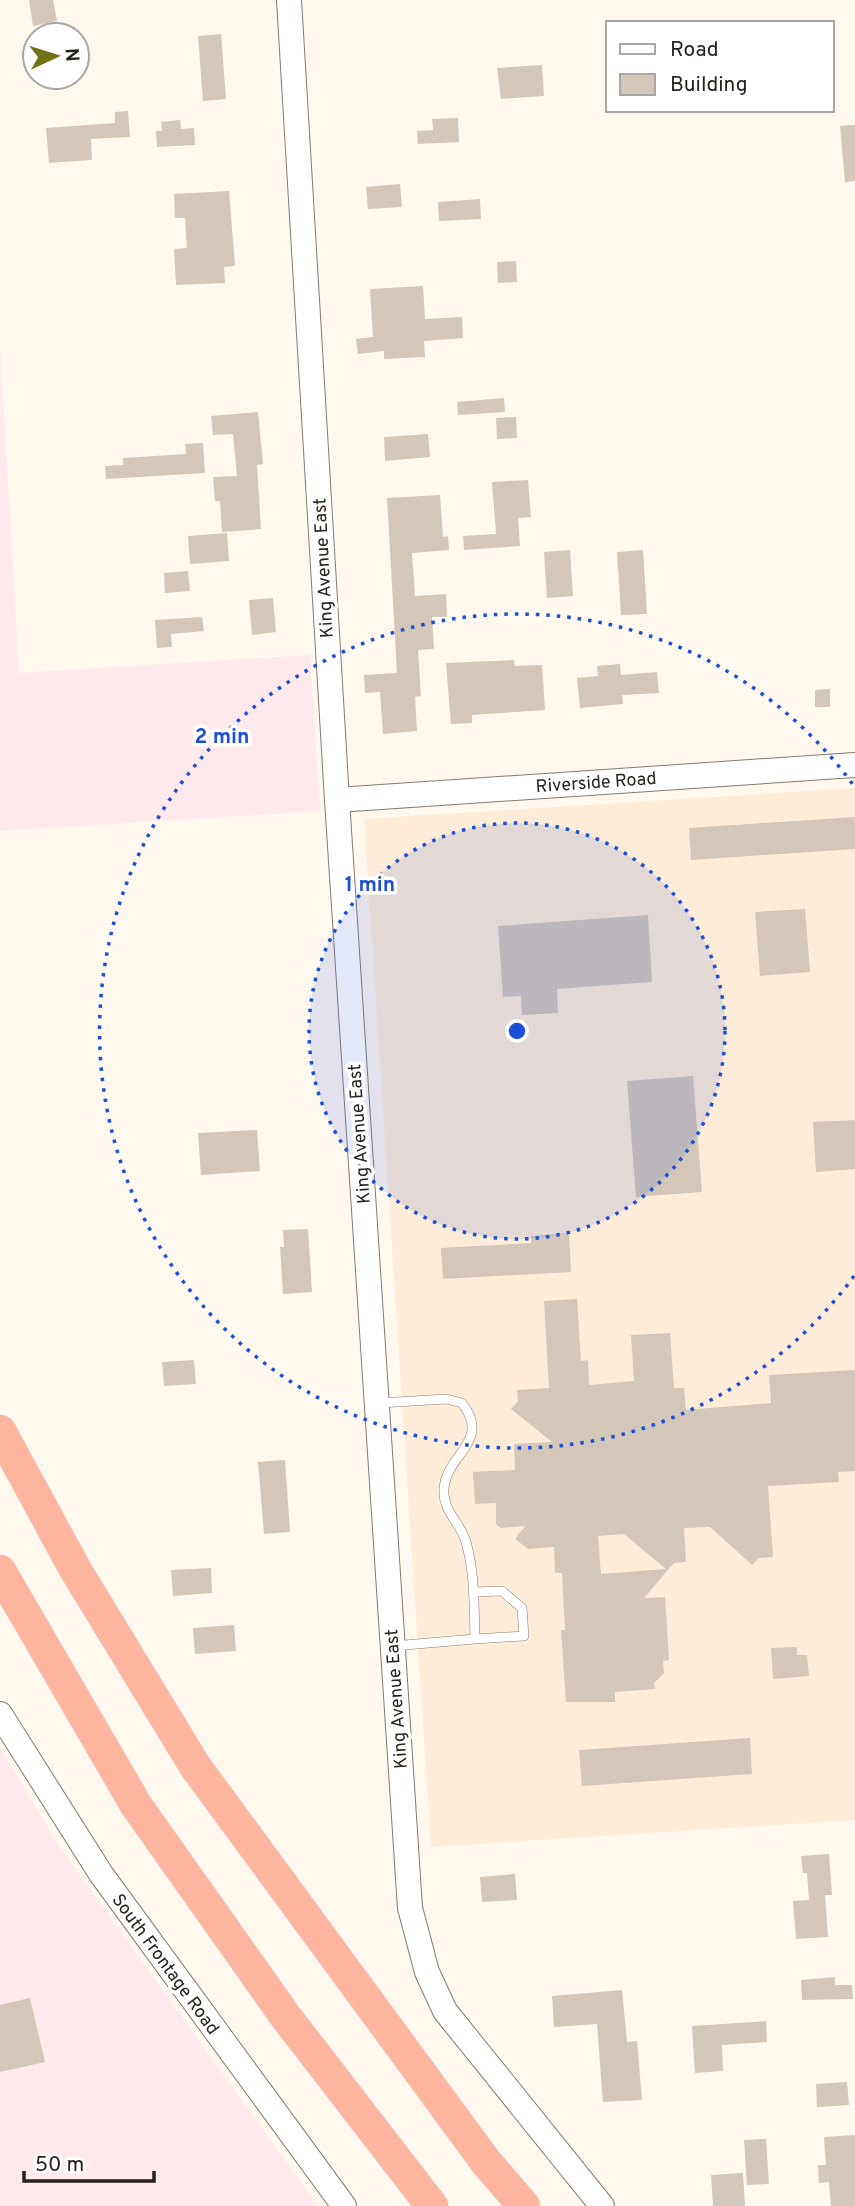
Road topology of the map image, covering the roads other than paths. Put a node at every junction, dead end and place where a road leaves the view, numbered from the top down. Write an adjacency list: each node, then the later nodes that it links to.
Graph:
1 (289, 0): 3 (main road, King Avenue East)
2 (855, 765): 3 (main road, Riverside Road)
3 (337, 800): 4 (main road, King Avenue East)
4 (377, 1404): 7 (lane); 9 (main road, King Avenue East)
5 (0, 1431): 13 (highway)
6 (0, 1571): 12 (highway)
7 (472, 1592): 8 (lane); 8 (lane)
8 (475, 1639): 9 (lane)
9 (393, 1646): 14 (main road, King Avenue East)
10 (0, 1714): 11 (main road, South Frontage Road)
11 (344, 2206)
12 (432, 2206)
13 (524, 2206)
14 (603, 2206)

